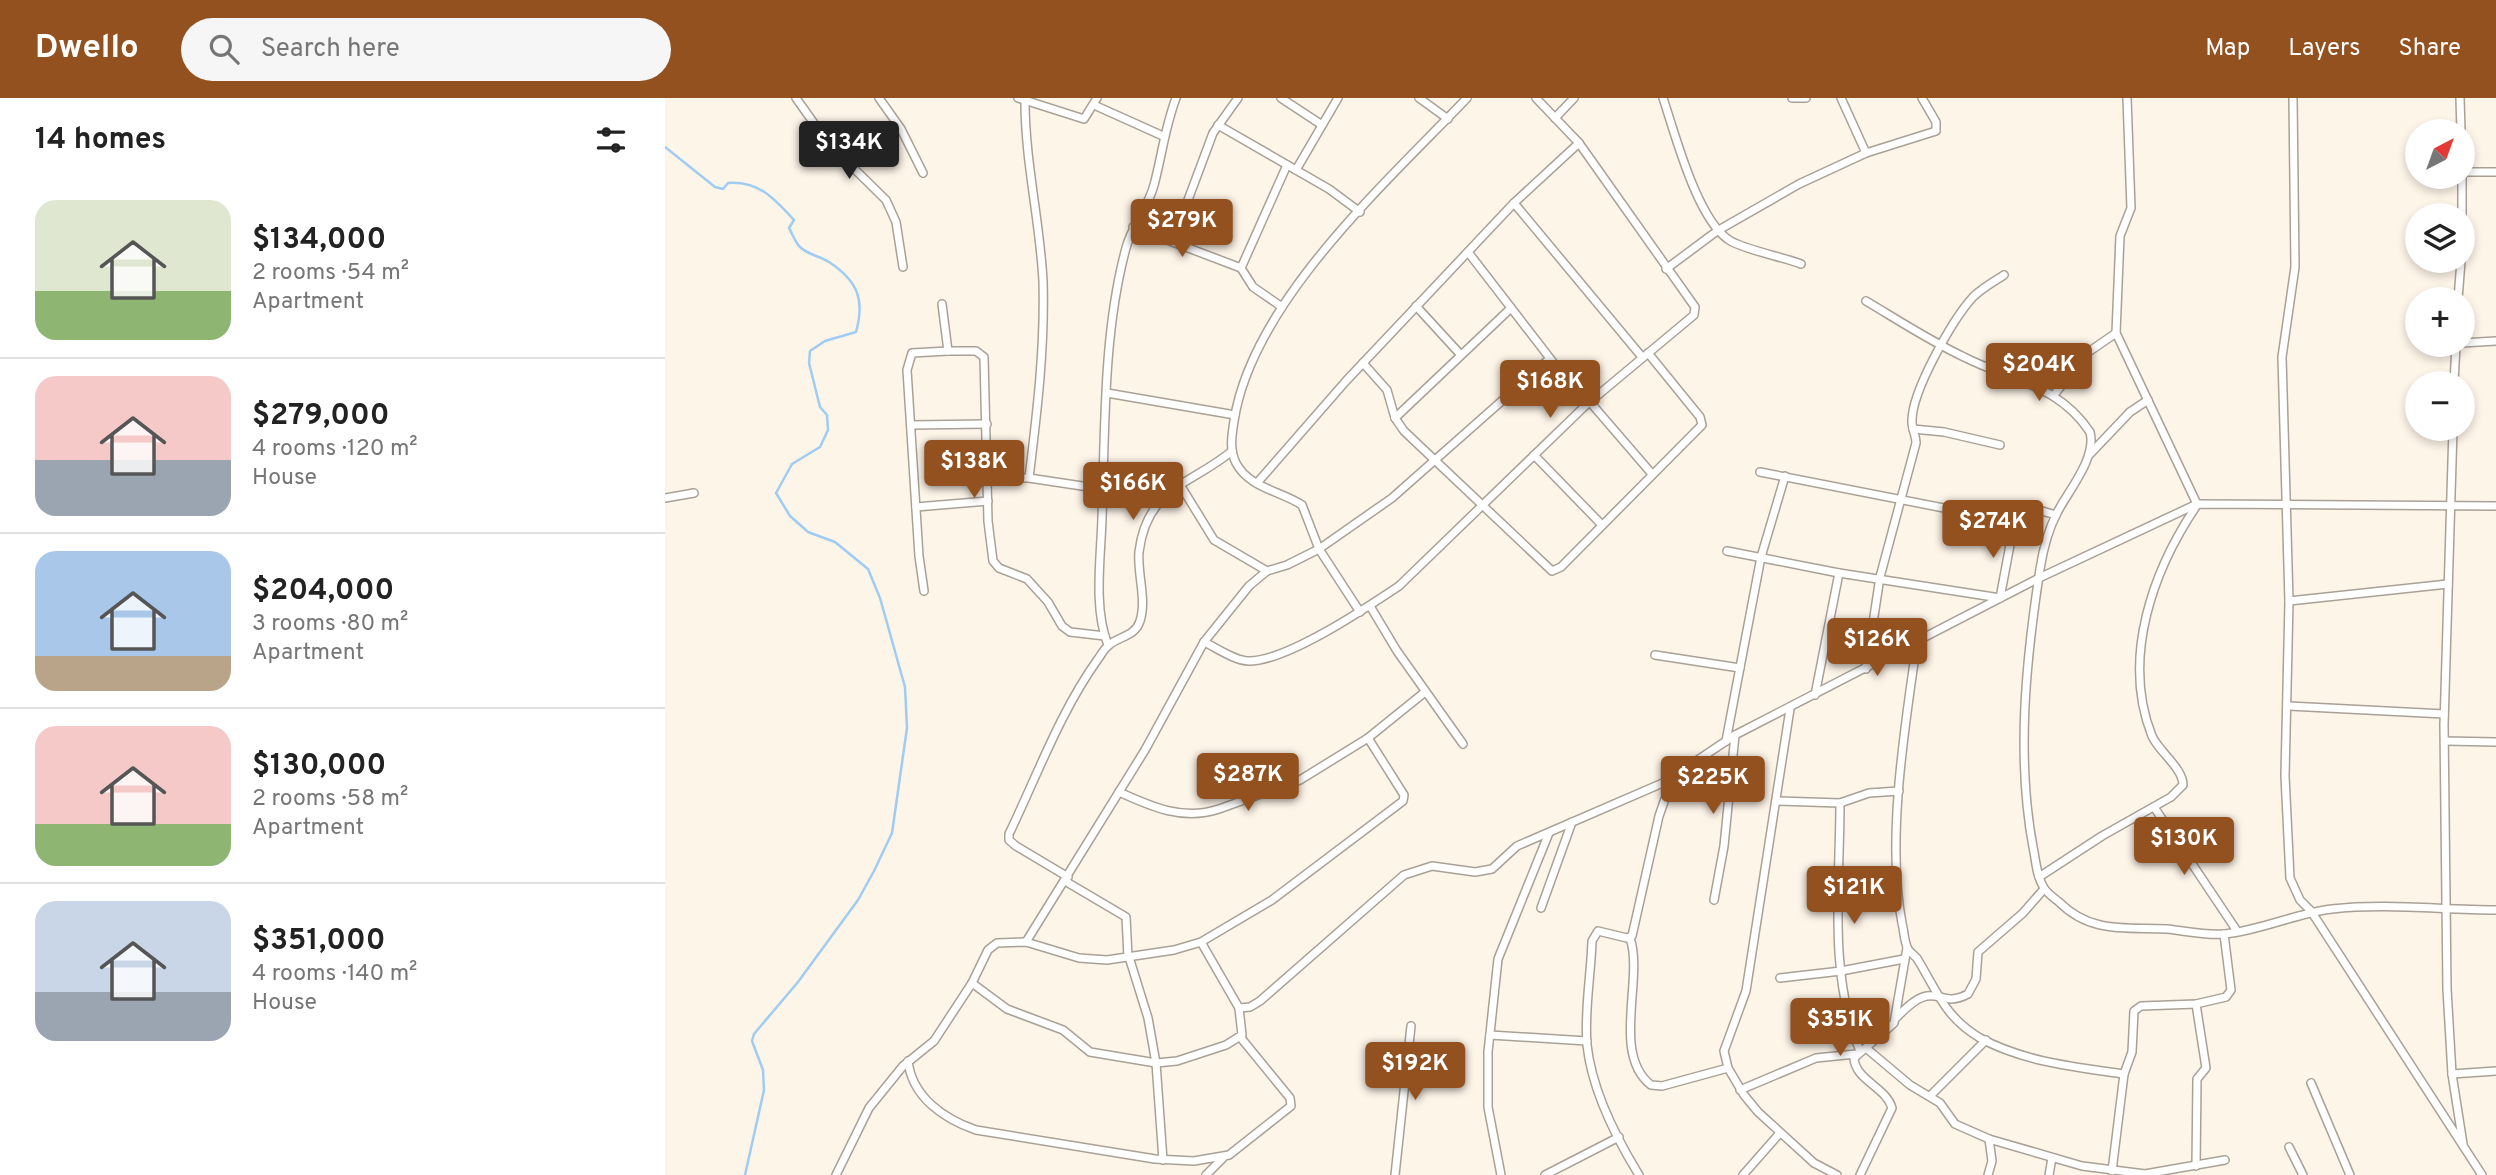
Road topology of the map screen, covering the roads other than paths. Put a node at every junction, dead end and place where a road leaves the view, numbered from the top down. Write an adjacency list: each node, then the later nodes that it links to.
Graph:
1 (796, 98): 41 (street)
2 (879, 98): 32 (street)
3 (1177, 98): 26 (street)
4 (1238, 98): 24 (street)
5 (1281, 98): 25 (street)
6 (1338, 98): 25 (street)
7 (1419, 98): 21 (street)
8 (1467, 98): 21 (street)
9 (1536, 98): 22 (street)
10 (1574, 98): 22 (street)
11 (1663, 98): 37 (street)
12 (1792, 98): 13 (street)
13 (1807, 98)
14 (1841, 98): 28 (street)
15 (1922, 98): 28 (street)
16 (2127, 98): 50 (street)
17 (2293, 98): 88 (street)
18 (2460, 98): 23 (street)
19 (1022, 100): 20 (street); 78 (street)
20 (1095, 101): 26 (street)
21 (1448, 118): 35 (street)
22 (1555, 118): 27 (street)
23 (2461, 119)
24 (1218, 125): 29 (street); 38 (street)
25 (1322, 125): 30 (street)
26 (1163, 136): 36 (street)
27 (1579, 143): 34 (street); 43 (street)
28 (1866, 153): 37 (street)
29 (1287, 165): 30 (street); 42 (street)
30 (1296, 170): 35 (street)
31 (2496, 172): 33 (street)
32 (923, 173)
33 (2475, 173)
34 (1514, 202): 39 (street); 56 (street)
35 (1360, 212): 48 (street)
36 (1133, 227): 38 (street); 59 (street)
37 (1717, 231): 40 (street); 43 (street)
38 (1173, 240): 42 (street)
39 (1468, 252): 47 (street); 49 (street)
40 (1801, 264)
41 (904, 267)
42 (1241, 268): 48 (street)
43 (1666, 269): 56 (street)
44 (2004, 275): 53 (street)
45 (1866, 301): 53 (street)
46 (942, 304): 54 (street)
47 (1416, 306): 55 (street); 58 (street)
48 (1282, 307): 63 (street)
49 (1511, 307): 55 (street); 57 (street)
50 (2116, 333): 60 (street); 61 (street)
51 (2496, 341): 52 (street)
52 (2475, 342)
53 (1940, 345): 60 (street); 67 (street)
54 (947, 351): 65 (street); 66 (street)
55 (1460, 354): 64 (street)
56 (1645, 355): 62 (street); 75 (street)
57 (1548, 360): 62 (street); 73 (street)
58 (1363, 363): 64 (street); 80 (street)
59 (1107, 393): 63 (street); 81 (street)
60 (2054, 395): 72 (street)
61 (2148, 400): 72 (street); 87 (street)
62 (1588, 404): 71 (street); 75 (street)
63 (1235, 415): 70 (street)
64 (1395, 418): 73 (street)
65 (987, 424): 66 (street); 77 (street)
66 (911, 425): 91 (street)
67 (1913, 429): 69 (street); 85 (street)
68 (2453, 441): 89 (street)
69 (2000, 446)
70 (1232, 451): 79 (street); 80 (street)
71 (1534, 455): 86 (street); 94 (street)
72 (2088, 456): 92 (street)
73 (1434, 461): 86 (street); 95 (street)
74 (1761, 472): 76 (street)
75 (1653, 474): 94 (street)
76 (1785, 476): 85 (street); 97 (street)
77 (988, 478): 78 (street); 84 (street)
78 (1030, 478): 81 (street)
79 (1179, 482): 98 (street); 111 (street)
80 (1257, 483): 95 (street)
81 (1102, 488): 108 (street)
82 (694, 493): 83 (street)
83 (665, 498)
84 (988, 501): 91 (street); 108 (street)
85 (1899, 502): 93 (street); 100 (street)
86 (1483, 504): 94 (street); 106 (street)
87 (2197, 504): 88 (street); 101 (street); 131 (street)
88 (2285, 505): 89 (street); 105 (street)
89 (2451, 505): 90 (street); 102 (street)
90 (2496, 506)
91 (916, 507): 103 (street)
92 (2056, 515): 93 (street); 101 (street)
93 (2009, 520): 104 (street)
94 (1602, 525)
95 (1319, 549): 98 (street); 107 (street)
96 (1727, 551): 97 (street)
97 (1761, 558): 99 (street); 113 (street)
98 (1267, 571): 109 (street)
99 (1839, 573): 100 (street); 116 (street)
100 (1881, 577): 104 (street); 114 (street)
101 (2039, 578): 104 (street); 134 (street)
102 (2448, 584): 105 (street); 119 (street)
103 (924, 591)
104 (2000, 598): 110 (street)
105 (2289, 601): 117 (street)
106 (1370, 606): 107 (street); 115 (street)
107 (1360, 612): 109 (street)
108 (1105, 636): 111 (street)
109 (1205, 642): 128 (street)
110 (1917, 642): 114 (street); 127 (street)
111 (1108, 645): 135 (street)
112 (1655, 655): 113 (street)
113 (1740, 668): 122 (street)
114 (1865, 669): 116 (street)
115 (1425, 692): 121 (street); 125 (street)
116 (1815, 695): 118 (street)
117 (2288, 706): 119 (street); 141 (street)
118 (1790, 709): 120 (street); 129 (street)
119 (2444, 714): 123 (street)
120 (1735, 735): 122 (street); 137 (street)
121 (1368, 738): 128 (street); 146 (street)
122 (1726, 741): 126 (street)
123 (2445, 741): 124 (street); 139 (street)
124 (2496, 742)
125 (1463, 744)
126 (1674, 776): 132 (street); 144 (street)
127 (1899, 791): 130 (street); 147 (street)
128 (1119, 793): 135 (street)
129 (1777, 801): 130 (street); 165 (street)
130 (1840, 803): 150 (street)
131 (2154, 807): 134 (street); 142 (street)
132 (1572, 822): 133 (street); 138 (street)
133 (1549, 832): 155 (street); 158 (street)
134 (2039, 877): 136 (street)
135 (1066, 879): 145 (street); 148 (street)
136 (2044, 889): 143 (street); 153 (street)
137 (1714, 900)
138 (1541, 908)
139 (2448, 909): 140 (street); 141 (street); 168 (street)
140 (2496, 910)
141 (2311, 911): 142 (street); 176 (street)
142 (2237, 931): 143 (street)
143 (2224, 934): 154 (street)
144 (1630, 938): 161 (street); 165 (street)
145 (1026, 942): 148 (street); 152 (street)
146 (1201, 942): 148 (street); 155 (street)
147 (1907, 948): 149 (street); 153 (street)
148 (1129, 957): 164 (street)
149 (1904, 958): 150 (street); 156 (street)
150 (1841, 971): 151 (street); 162 (street)
151 (1780, 978)
152 (972, 983): 163 (street); 164 (street)
153 (1933, 993): 156 (street); 160 (street)
154 (2196, 1004): 167 (street); 181 (street)
155 (1238, 1008): 159 (street)
156 (1896, 1017): 162 (street)
157 (1411, 1026): 187 (street)
158 (1490, 1035): 161 (street); 188 (street)
159 (1241, 1038): 164 (street); 177 (street)
160 (1986, 1040): 167 (street); 171 (street)
161 (1587, 1041): 173 (street)
162 (1861, 1051): 170 (street); 171 (street); 192 (street)
163 (908, 1061): 179 (street); 185 (street)
164 (1156, 1063): 179 (street)
165 (1728, 1068): 170 (street)
166 (2496, 1071): 168 (street)
167 (2124, 1074): 182 (street)
168 (2452, 1074): 176 (street)
169 (2311, 1083): 196 (street)
170 (1741, 1090): 172 (street)
171 (1930, 1097): 174 (street)
172 (1779, 1134): 184 (street); 191 (street)
173 (1619, 1137): 189 (street); 190 (street)
174 (1989, 1139): 178 (street); 193 (street)
175 (2289, 1147): 195 (street)
176 (2463, 1147): 197 (street)
177 (1224, 1158): 179 (street); 186 (street)
178 (2052, 1158): 182 (street); 194 (street)
179 (1163, 1160)
180 (2225, 1160): 181 (street)
181 (2196, 1166): 183 (street)
182 (2112, 1171): 183 (street)
183 (2121, 1173)
184 (1832, 1174)
185 (836, 1175)
186 (1206, 1175)
187 (1395, 1175)
188 (1501, 1175)
189 (1545, 1175)
190 (1639, 1175)
191 (1743, 1175)
192 (1860, 1175)
193 (1987, 1175)
194 (2049, 1175)
195 (2303, 1175)
196 (2350, 1175)
197 (2482, 1175)

